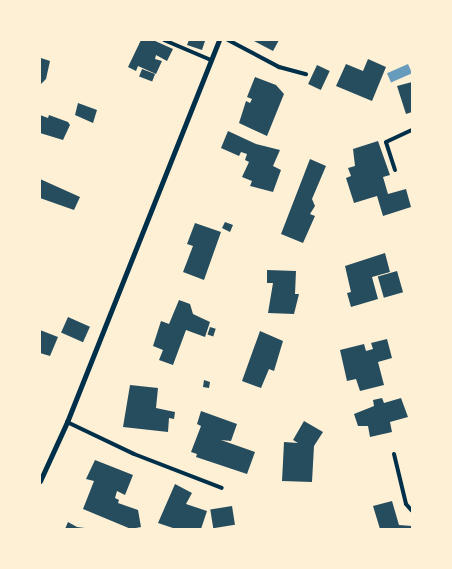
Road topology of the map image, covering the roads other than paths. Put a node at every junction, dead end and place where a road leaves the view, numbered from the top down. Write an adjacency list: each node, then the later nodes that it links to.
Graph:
1 (164, 40): 4 (lane)
2 (219, 40): 4 (street)
3 (228, 40): 5 (lane)
4 (212, 60): 8 (street)
5 (306, 74)
6 (412, 130): 7 (lane)
7 (395, 170)
8 (67, 422): 10 (street); 11 (lane)
9 (394, 454): 12 (lane)
10 (40, 478)
11 (222, 488)
12 (412, 511)

